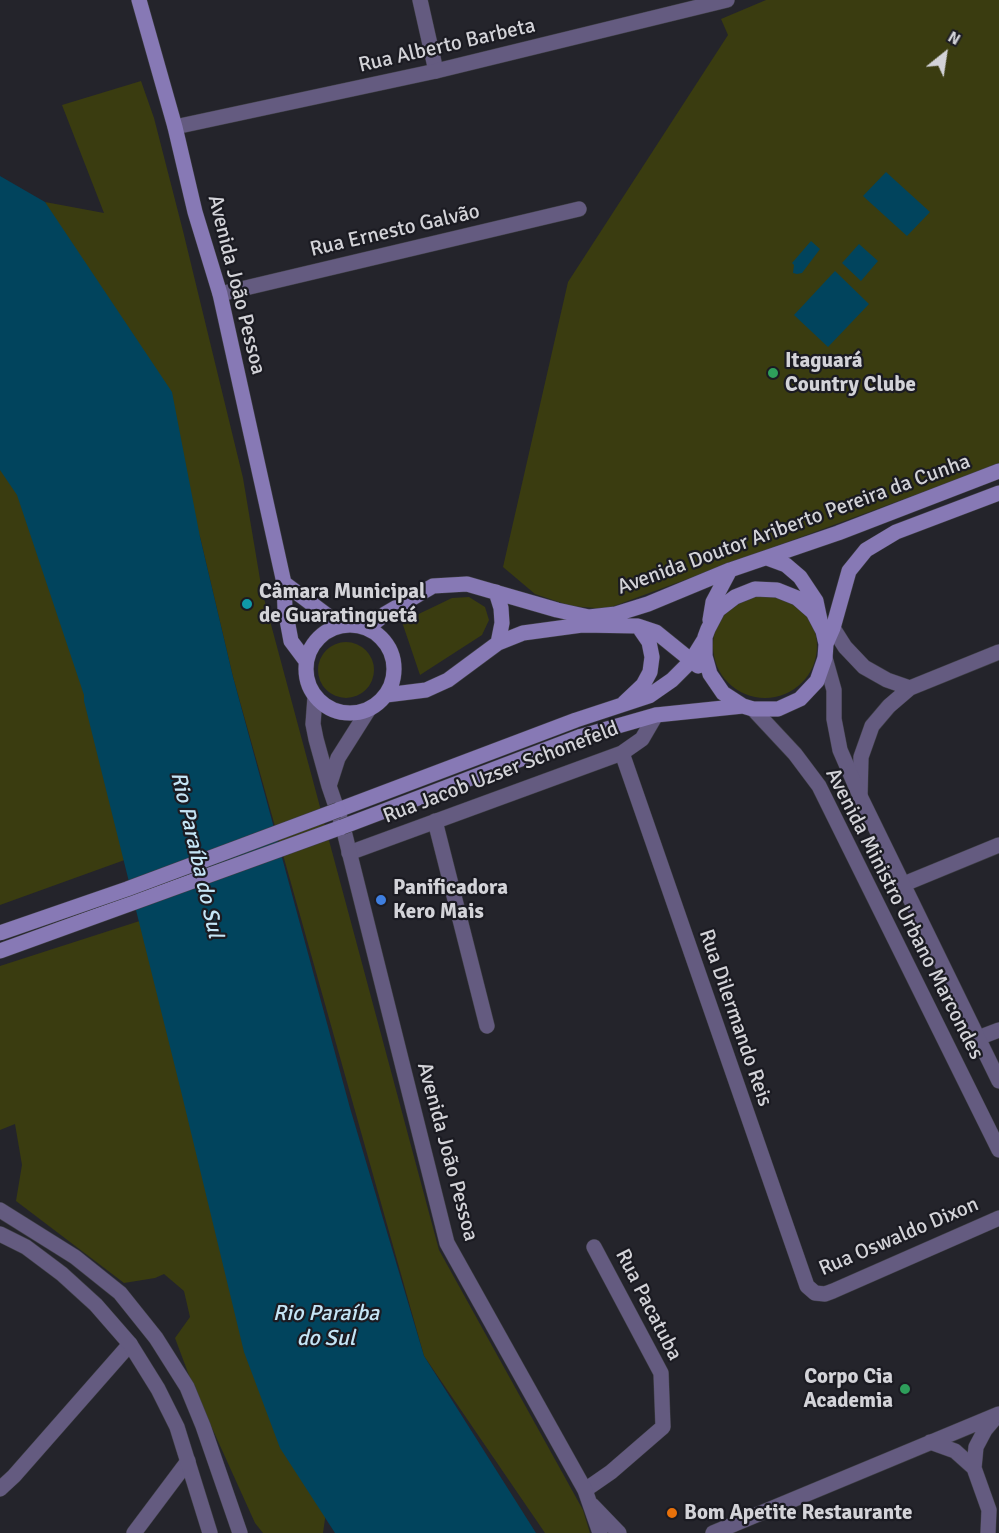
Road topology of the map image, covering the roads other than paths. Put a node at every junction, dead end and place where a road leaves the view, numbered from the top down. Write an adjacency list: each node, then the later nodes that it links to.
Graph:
1 (139, 0): 6 (main road, Avenida João Pessoa)
2 (420, 0): 5 (street)
3 (727, 0): 4 (street, Rua Alberto Barbeta)
4 (702, 3): 5 (street, Rua Alberto Barbeta)
5 (436, 71): 6 (street, Rua Alberto Barbeta)
6 (175, 127): 8 (main road, Avenida João Pessoa)
7 (579, 209): 8 (street, Rua Ernesto Galvão)
8 (220, 294): 13 (main road, Avenida João Pessoa)
9 (999, 471): 11 (main road, Avenida Doutor Ariberto Pereira da Cunha)
10 (999, 493): 19 (main road, Avenida Doutor Ariberto Pereira da Cunha)
11 (767, 558): 12 (main road, Avenida Doutor Ariberto Pereira da Cunha); 19 (main road)
12 (730, 570): 14 (main road, Avenida Doutor Ariberto Pereira da Cunha); 18 (main road)
13 (284, 583): 16 (main road); 20 (main road, Avenida João Pessoa)
14 (496, 592): 17 (main road, Avenida Doutor Ariberto Pereira da Cunha); 21 (main road)
15 (638, 626): 21 (main road); 24 (main road); 29 (main road)
16 (333, 628): 17 (main road); 20 (main road); 23 (main road)
17 (368, 628): 27 (main road)
18 (706, 633): 19 (main road); 24 (main road); 25 (main road)
19 (827, 640): 26 (street); 30 (main road); 35 (street, Avenida Ministro Urbano Marcondes)
20 (291, 641): 23 (main road, Avenida João Pessoa)
21 (498, 643): 27 (main road)
22 (999, 652): 26 (street)
23 (306, 661): 28 (main road)
24 (691, 661): 25 (main road); 29 (main road)
25 (710, 674): 30 (main road)
26 (910, 687): 35 (street)
27 (386, 695): 31 (main road)
28 (315, 697): 31 (main road); 34 (street, Avenida João Pessoa)
29 (622, 705): 40 (main road, bridge)
30 (748, 707): 32 (main road); 46 (street, Avenida Ministro Urbano Marcondes)
31 (369, 709): 34 (street)
32 (656, 715): 33 (street, Rua Jacob Uzser Schonefeld); 41 (main road, bridge)
33 (622, 753): 36 (street, Rua Jacob Uzser Schonefeld); 51 (street, Rua Dilermando Reis)
34 (329, 786): 38 (street, Avenida João Pessoa)
35 (860, 796): 39 (street, Avenida Ministro Urbano Marcondes)
36 (435, 821): 38 (street, Rua Jacob Uzser Schonefeld); 42 (street)
37 (999, 845): 39 (street)
38 (349, 853): 58 (street, Avenida João Pessoa)
39 (903, 884): 44 (street, Avenida Ministro Urbano Marcondes)
40 (0, 933)
41 (0, 951)
42 (487, 1026)
43 (999, 1030): 44 (street)
44 (978, 1038): 45 (street, Avenida Ministro Urbano Marcondes)
45 (999, 1081)
46 (999, 1150)
47 (0, 1210): 61 (street)
48 (999, 1218): 51 (street, Rua Oswaldo Dixon)
49 (0, 1234): 52 (street)
50 (594, 1247): 58 (street, Rua Pacatuba)
51 (815, 1293)
52 (130, 1344): 55 (street); 57 (street)
53 (998, 1414): 54 (street); 56 (street)
54 (930, 1442): 56 (street); 64 (street)
55 (188, 1461): 59 (street); 60 (street)
56 (974, 1468): 65 (street)
57 (0, 1489)
58 (587, 1496): 62 (street, Avenida João Pessoa); 63 (street, Avenida João Pessoa)
59 (134, 1533)
60 (210, 1533)
61 (240, 1533)
62 (600, 1533)
63 (619, 1533)
64 (712, 1533)
65 (988, 1533)

